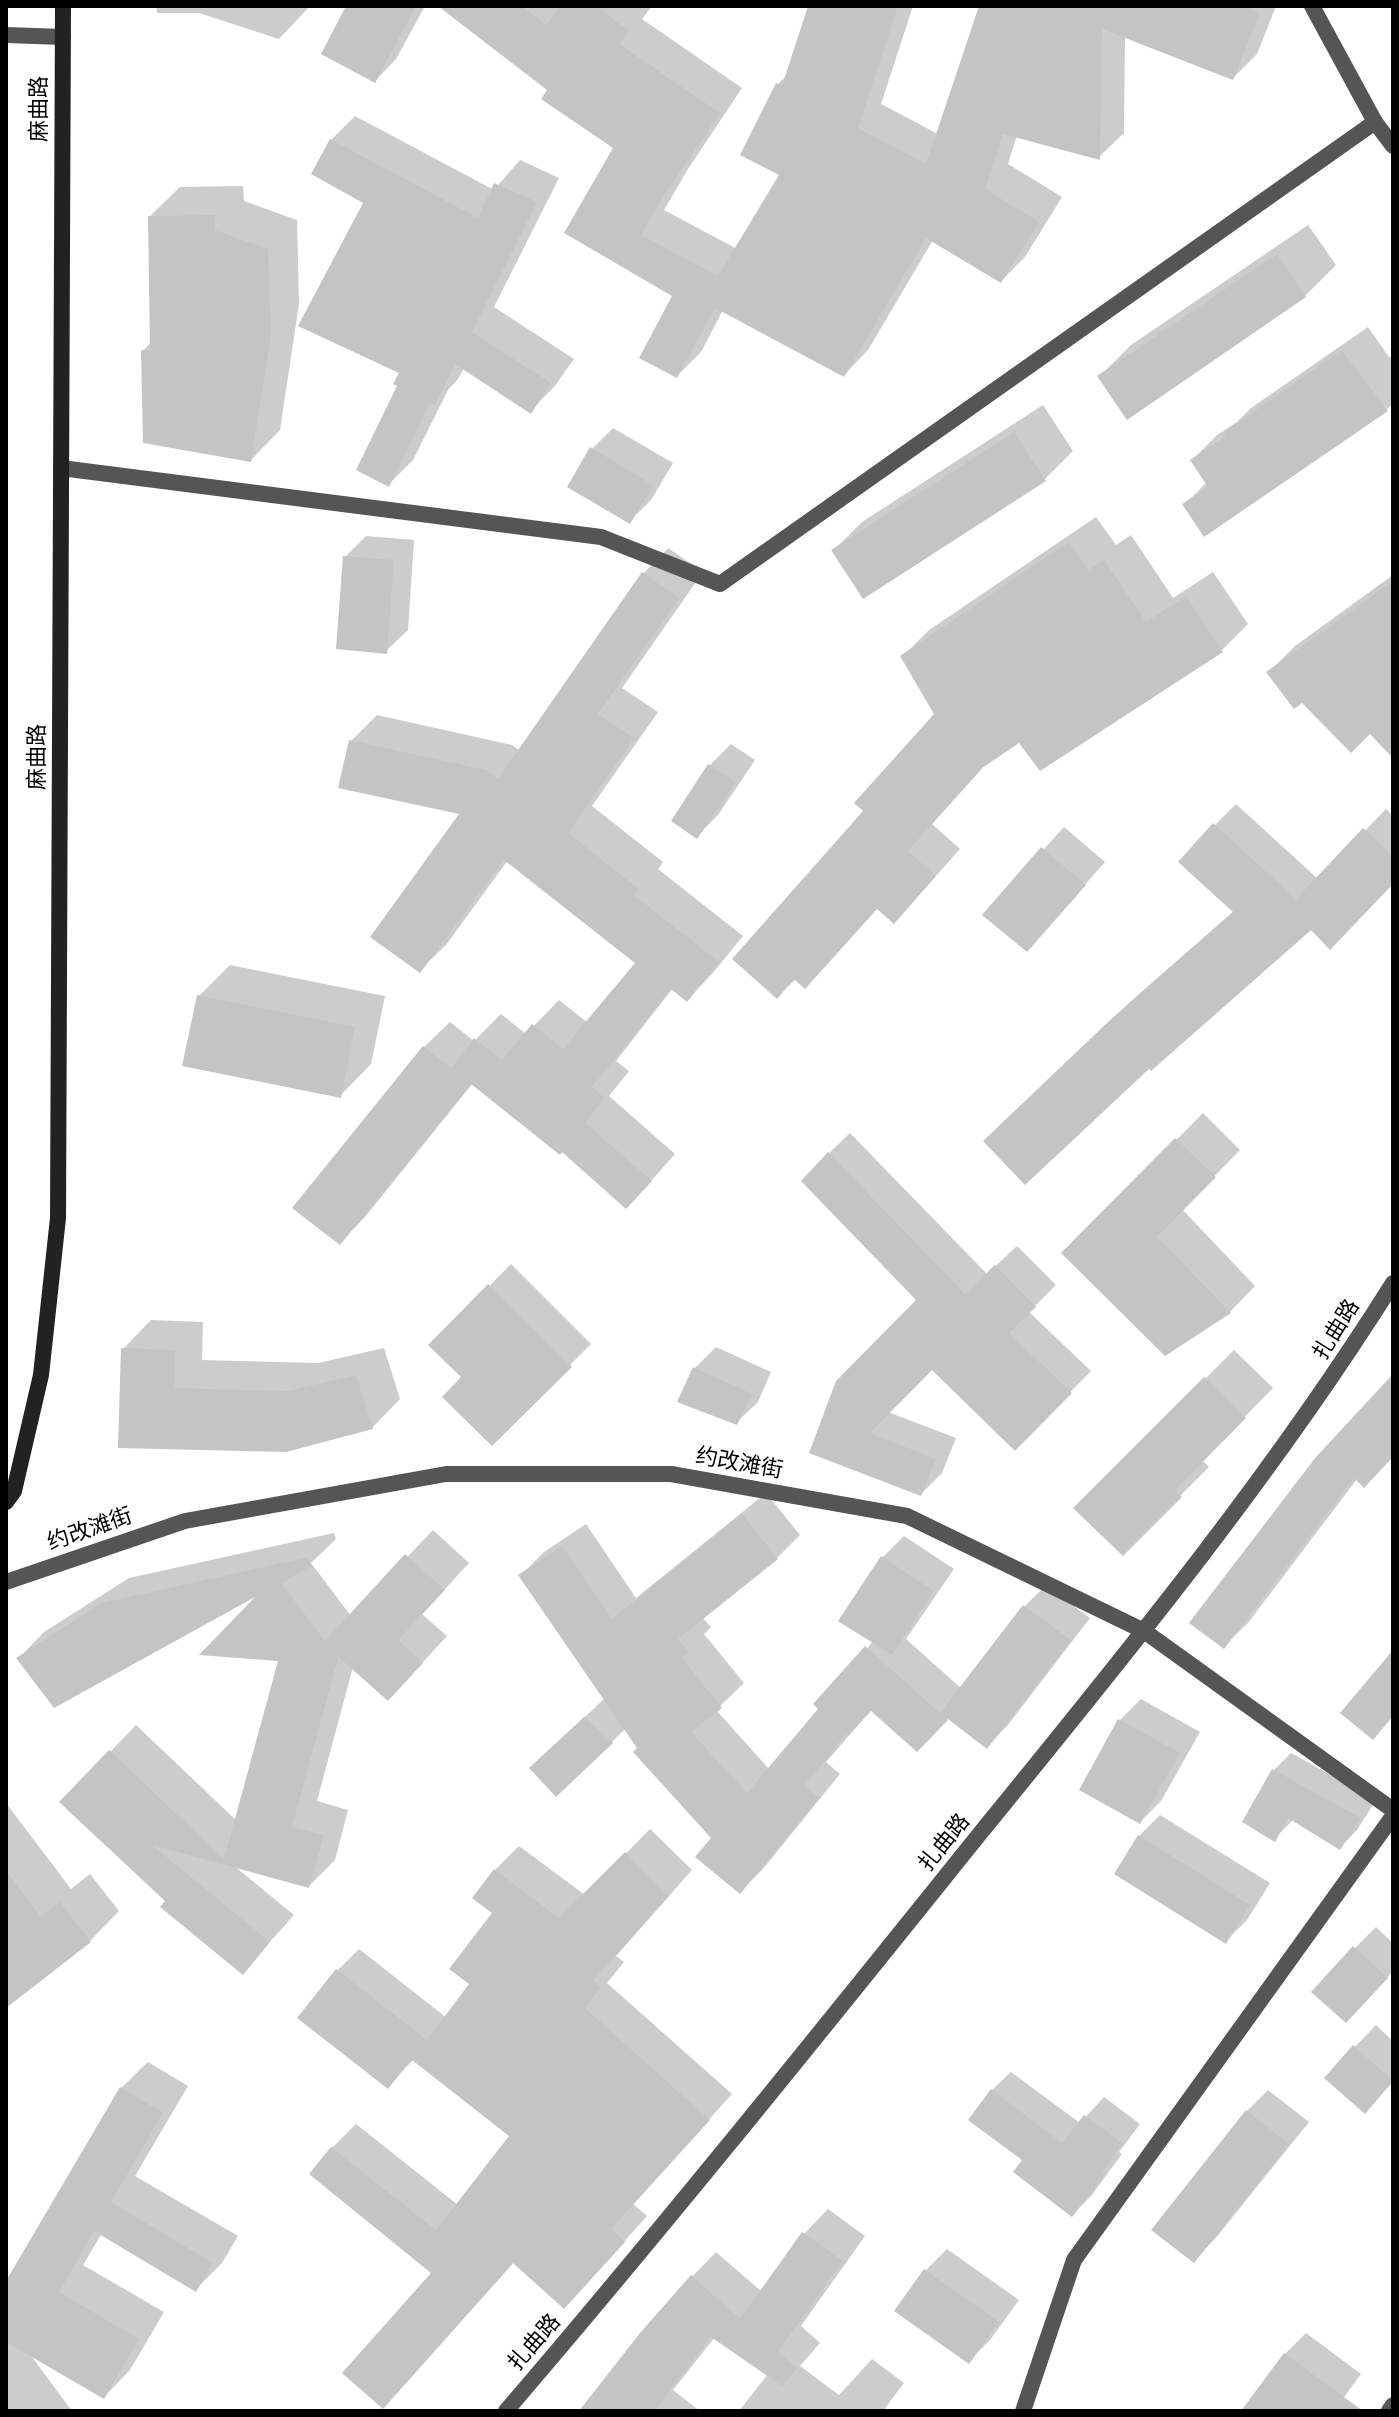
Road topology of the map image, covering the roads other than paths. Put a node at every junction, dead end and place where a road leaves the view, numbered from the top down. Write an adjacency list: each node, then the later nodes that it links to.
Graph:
1 (63, 6): 4 (main road, 麻曲路)
2 (1312, 6): 5 (street)
3 (6, 35): 4 (street)
4 (63, 37): 7 (main road, 麻曲路)
5 (1375, 122): 6 (street); 7 (street)
6 (1393, 146)
7 (61, 468): 9 (main road, 麻曲路)
8 (1393, 1283): 11 (street, 扎曲路)
9 (6, 1502)
10 (6, 1582): 11 (street, 约改滩街)
11 (1144, 1631): 12 (street, 约改滩街); 14 (street, 扎曲路)
12 (1393, 1813): 15 (street)
13 (1393, 2405): 16 (street)
14 (506, 2411)
15 (1023, 2411)
16 (1389, 2411)

